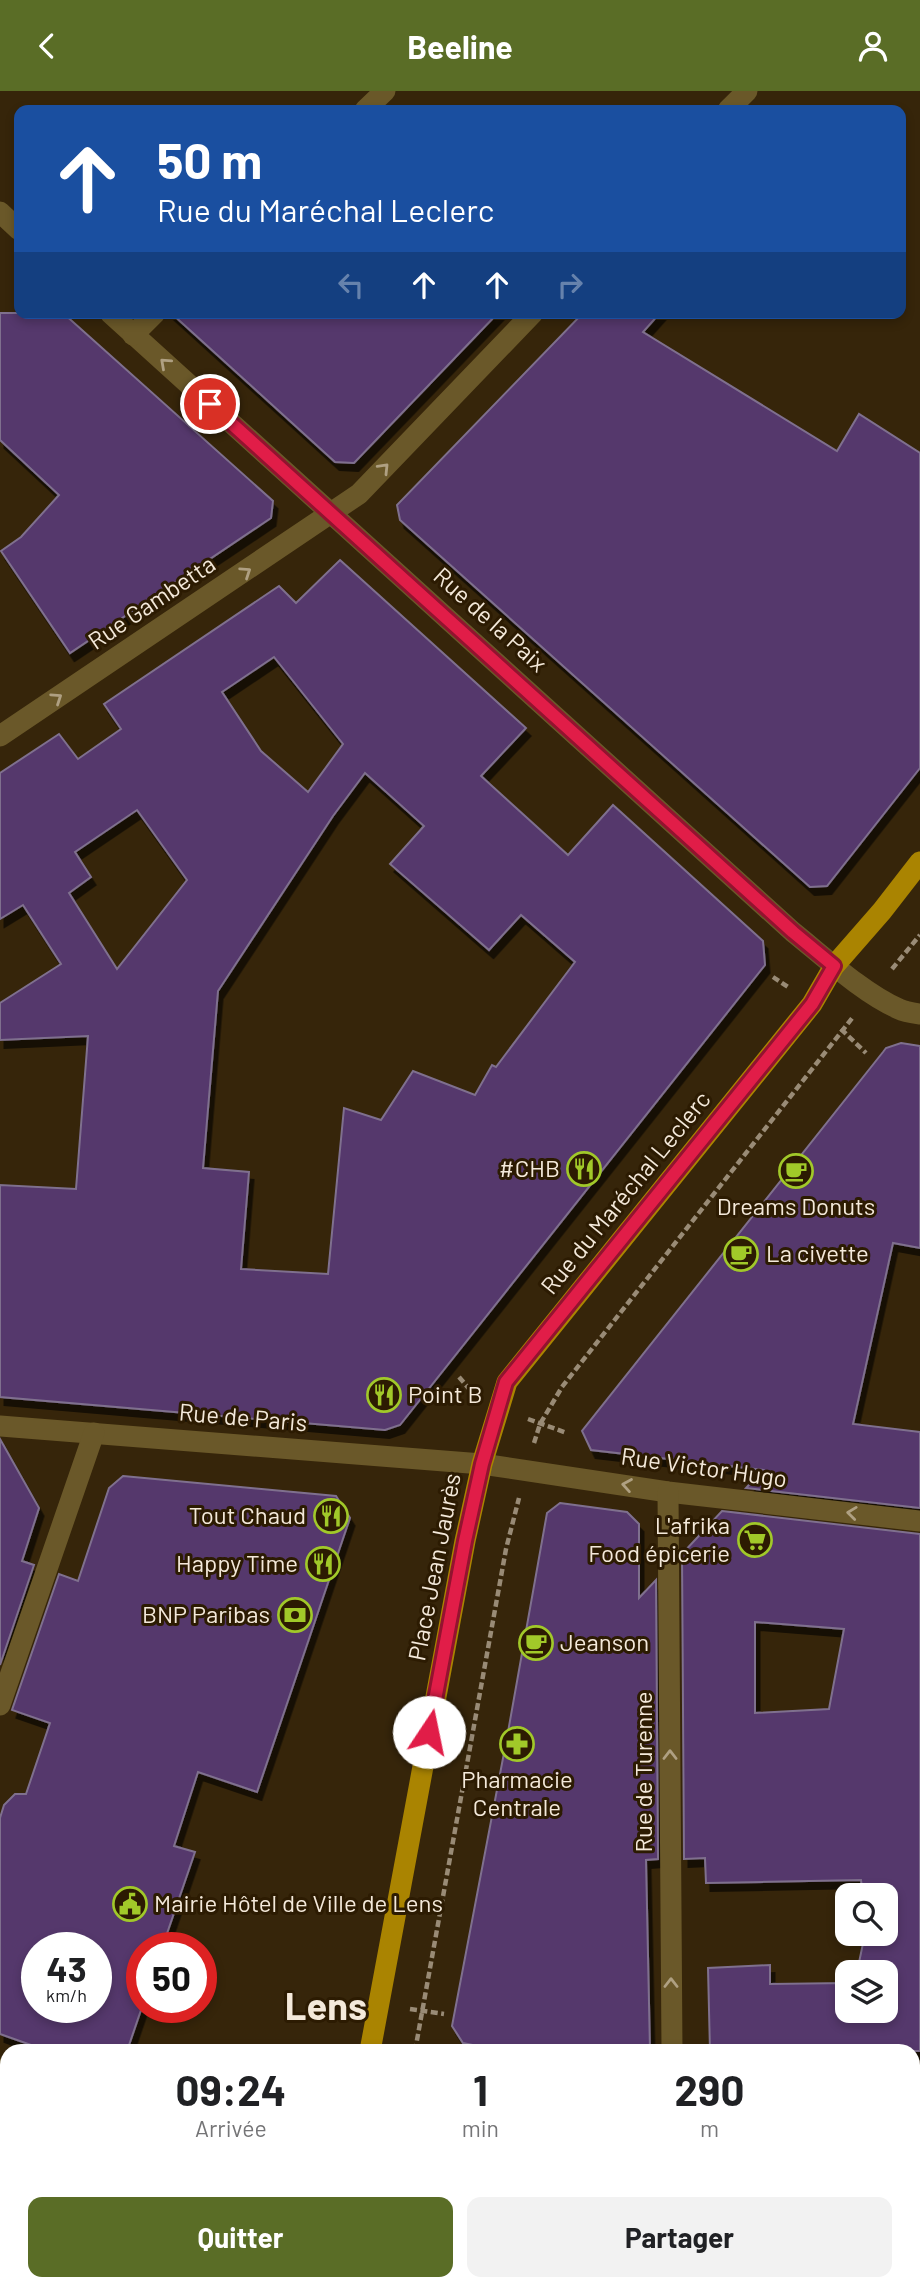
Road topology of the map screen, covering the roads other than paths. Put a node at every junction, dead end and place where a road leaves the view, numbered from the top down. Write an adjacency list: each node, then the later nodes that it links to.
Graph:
1 (385, 91): 3 (street)
2 (747, 91): 4 (street)
3 (370, 105)
4 (733, 105)
5 (0, 212): 6 (street)
6 (14, 225)
7 (116, 319): 10 (street, Rue de la Paix)
8 (149, 319): 10 (street)
9 (527, 319): 11 (street, Rue Gambetta, one-way to 9)
10 (133, 335): 11 (street, Rue de la Paix, one-way to 10)
11 (333, 513): 12 (street, Rue Gambetta, one-way to 11); 14 (street, Rue de la Paix)
12 (0, 736)
13 (920, 862): 14 (main road, Rue du Maréchal Leclerc)
14 (834, 966): 15 (street, Rue de la Paix); 18 (main road, Rue du Maréchal Leclerc)
15 (920, 1014)
16 (0, 1426): 17 (street, Rue de Paris)
17 (94, 1433): 18 (street, Rue de Paris); 21 (street)
18 (482, 1464): 19 (street, Rue Victor Hugo, one-way to 18); 22 (main road, Place Jean Jaurès)
19 (668, 1492): 20 (street, Rue Victor Hugo, one-way to 19); 23 (street, Rue de Turenne, one-way to 19)
20 (920, 1521)
21 (0, 1705)
22 (371, 2044)
23 (672, 2044)

